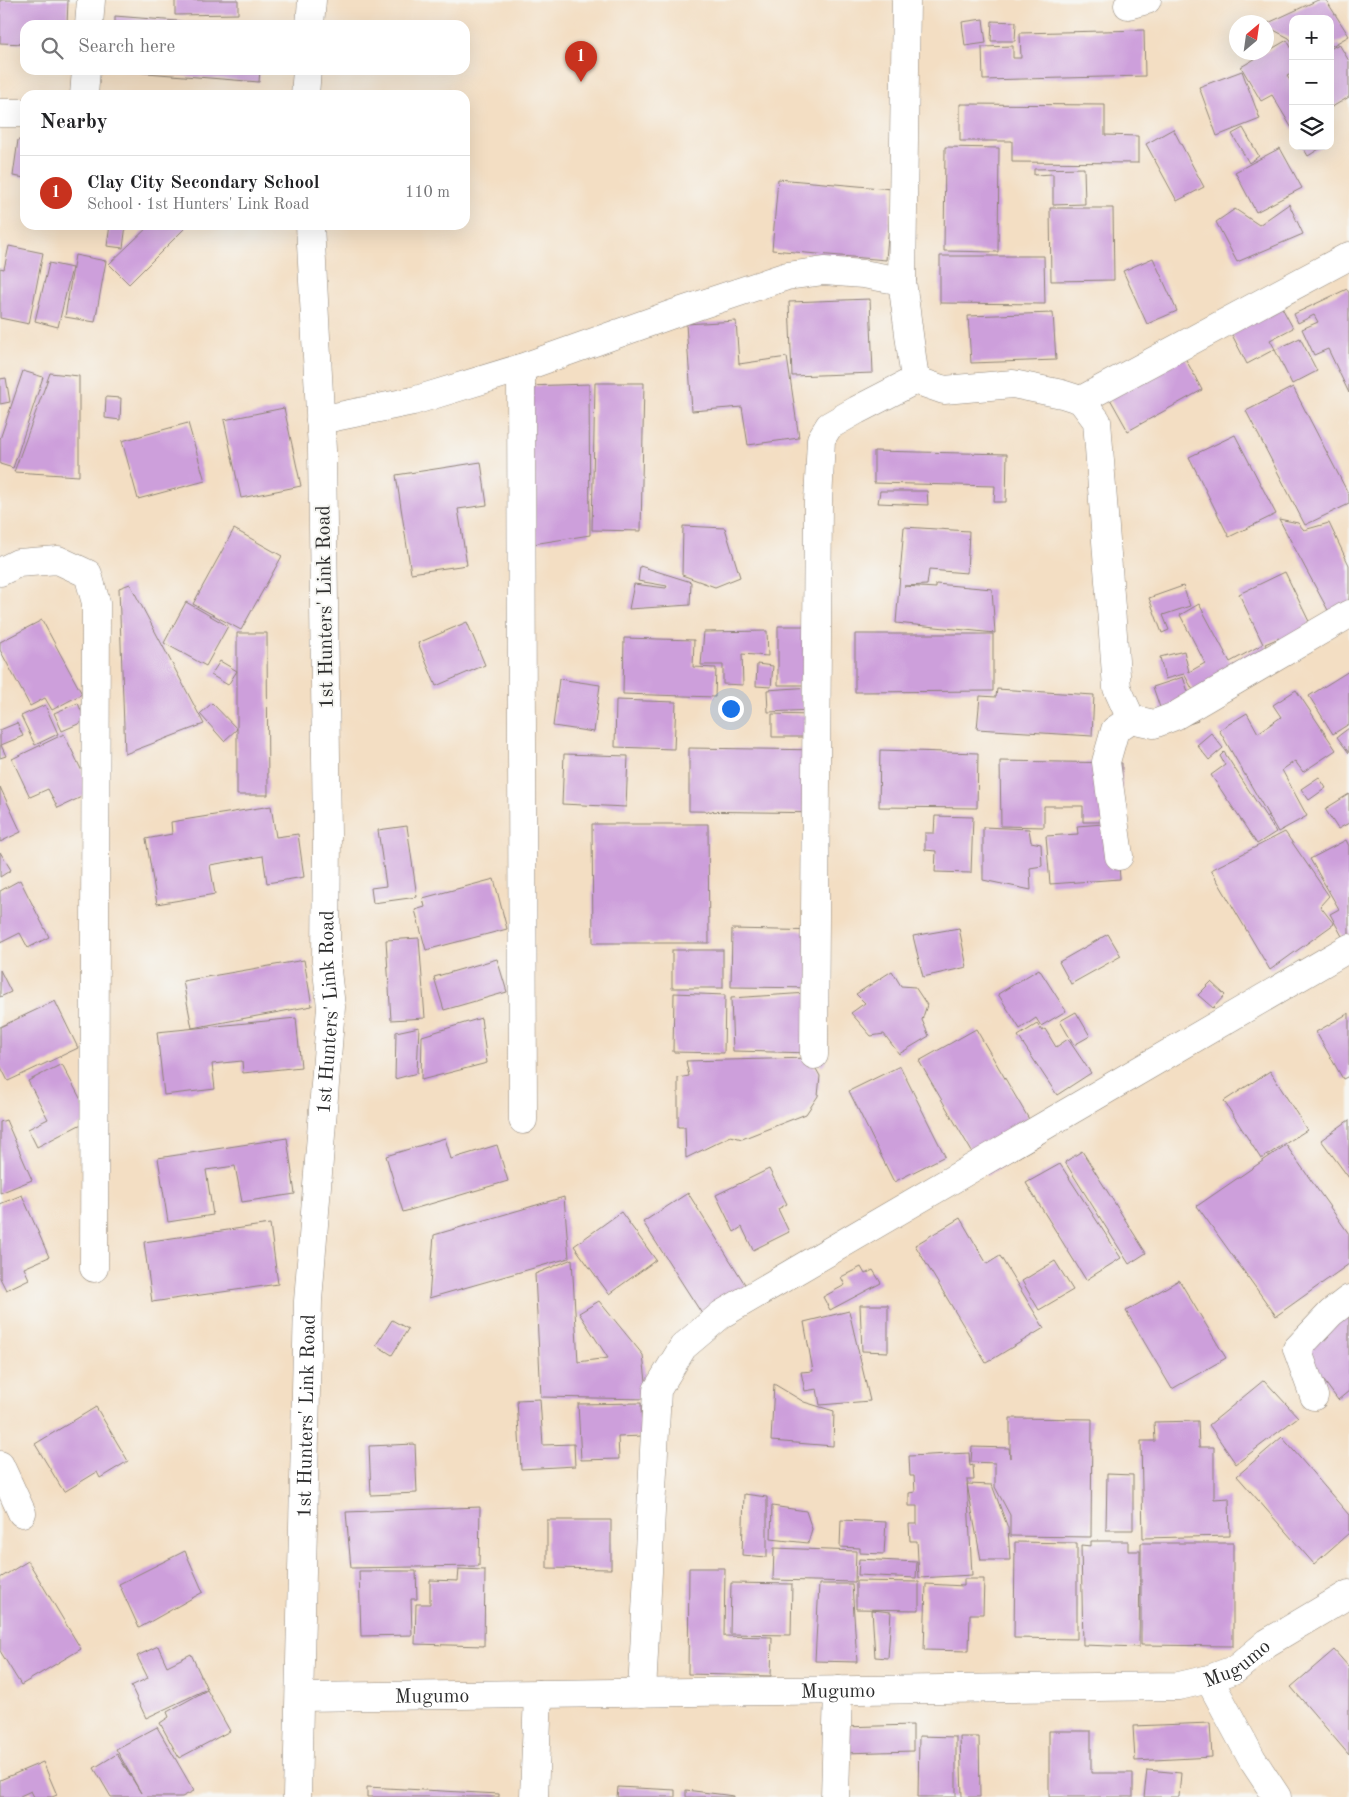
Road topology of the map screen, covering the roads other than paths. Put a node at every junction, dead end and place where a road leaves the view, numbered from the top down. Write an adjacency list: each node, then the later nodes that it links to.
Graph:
1 (91, 0): 4 (street)
2 (312, 0): 5 (street)
3 (906, 0): 14 (street)
4 (89, 20)
5 (310, 20)
6 (86, 75): 8 (street)
7 (307, 75): 9 (street)
8 (84, 90)
9 (305, 90)
10 (20, 112): 11 (street)
11 (0, 113)
12 (310, 230): 18 (street, 1st Hunters' Link Road)
13 (1349, 256): 17 (street)
14 (902, 280): 15 (street); 16 (street)
15 (520, 368): 18 (street); 25 (street)
16 (915, 380): 17 (street); 24 (street)
17 (1081, 400): 21 (street)
18 (320, 420): 36 (street, 1st Hunters' Link Road)
19 (0, 572): 26 (street)
20 (1349, 614): 21 (street)
21 (1132, 719): 22 (street)
22 (1118, 856)
23 (1349, 948): 34 (street)
24 (814, 1055)
25 (524, 1120)
26 (94, 1268)
27 (1349, 1299): 28 (street)
28 (1314, 1396)
29 (0, 1465): 30 (street)
30 (22, 1513)
31 (1349, 1594): 32 (street, Mugumo)
32 (1210, 1679): 33 (street, Mugumo); 40 (street)
33 (838, 1690): 34 (street, Mugumo); 39 (street)
34 (642, 1693): 35 (street, Mugumo)
35 (538, 1694): 36 (street, Mugumo); 38 (street)
36 (300, 1697): 37 (street, 1st Hunters' Link Road)
37 (297, 1797)
38 (534, 1797)
39 (835, 1797)
40 (1277, 1797)

